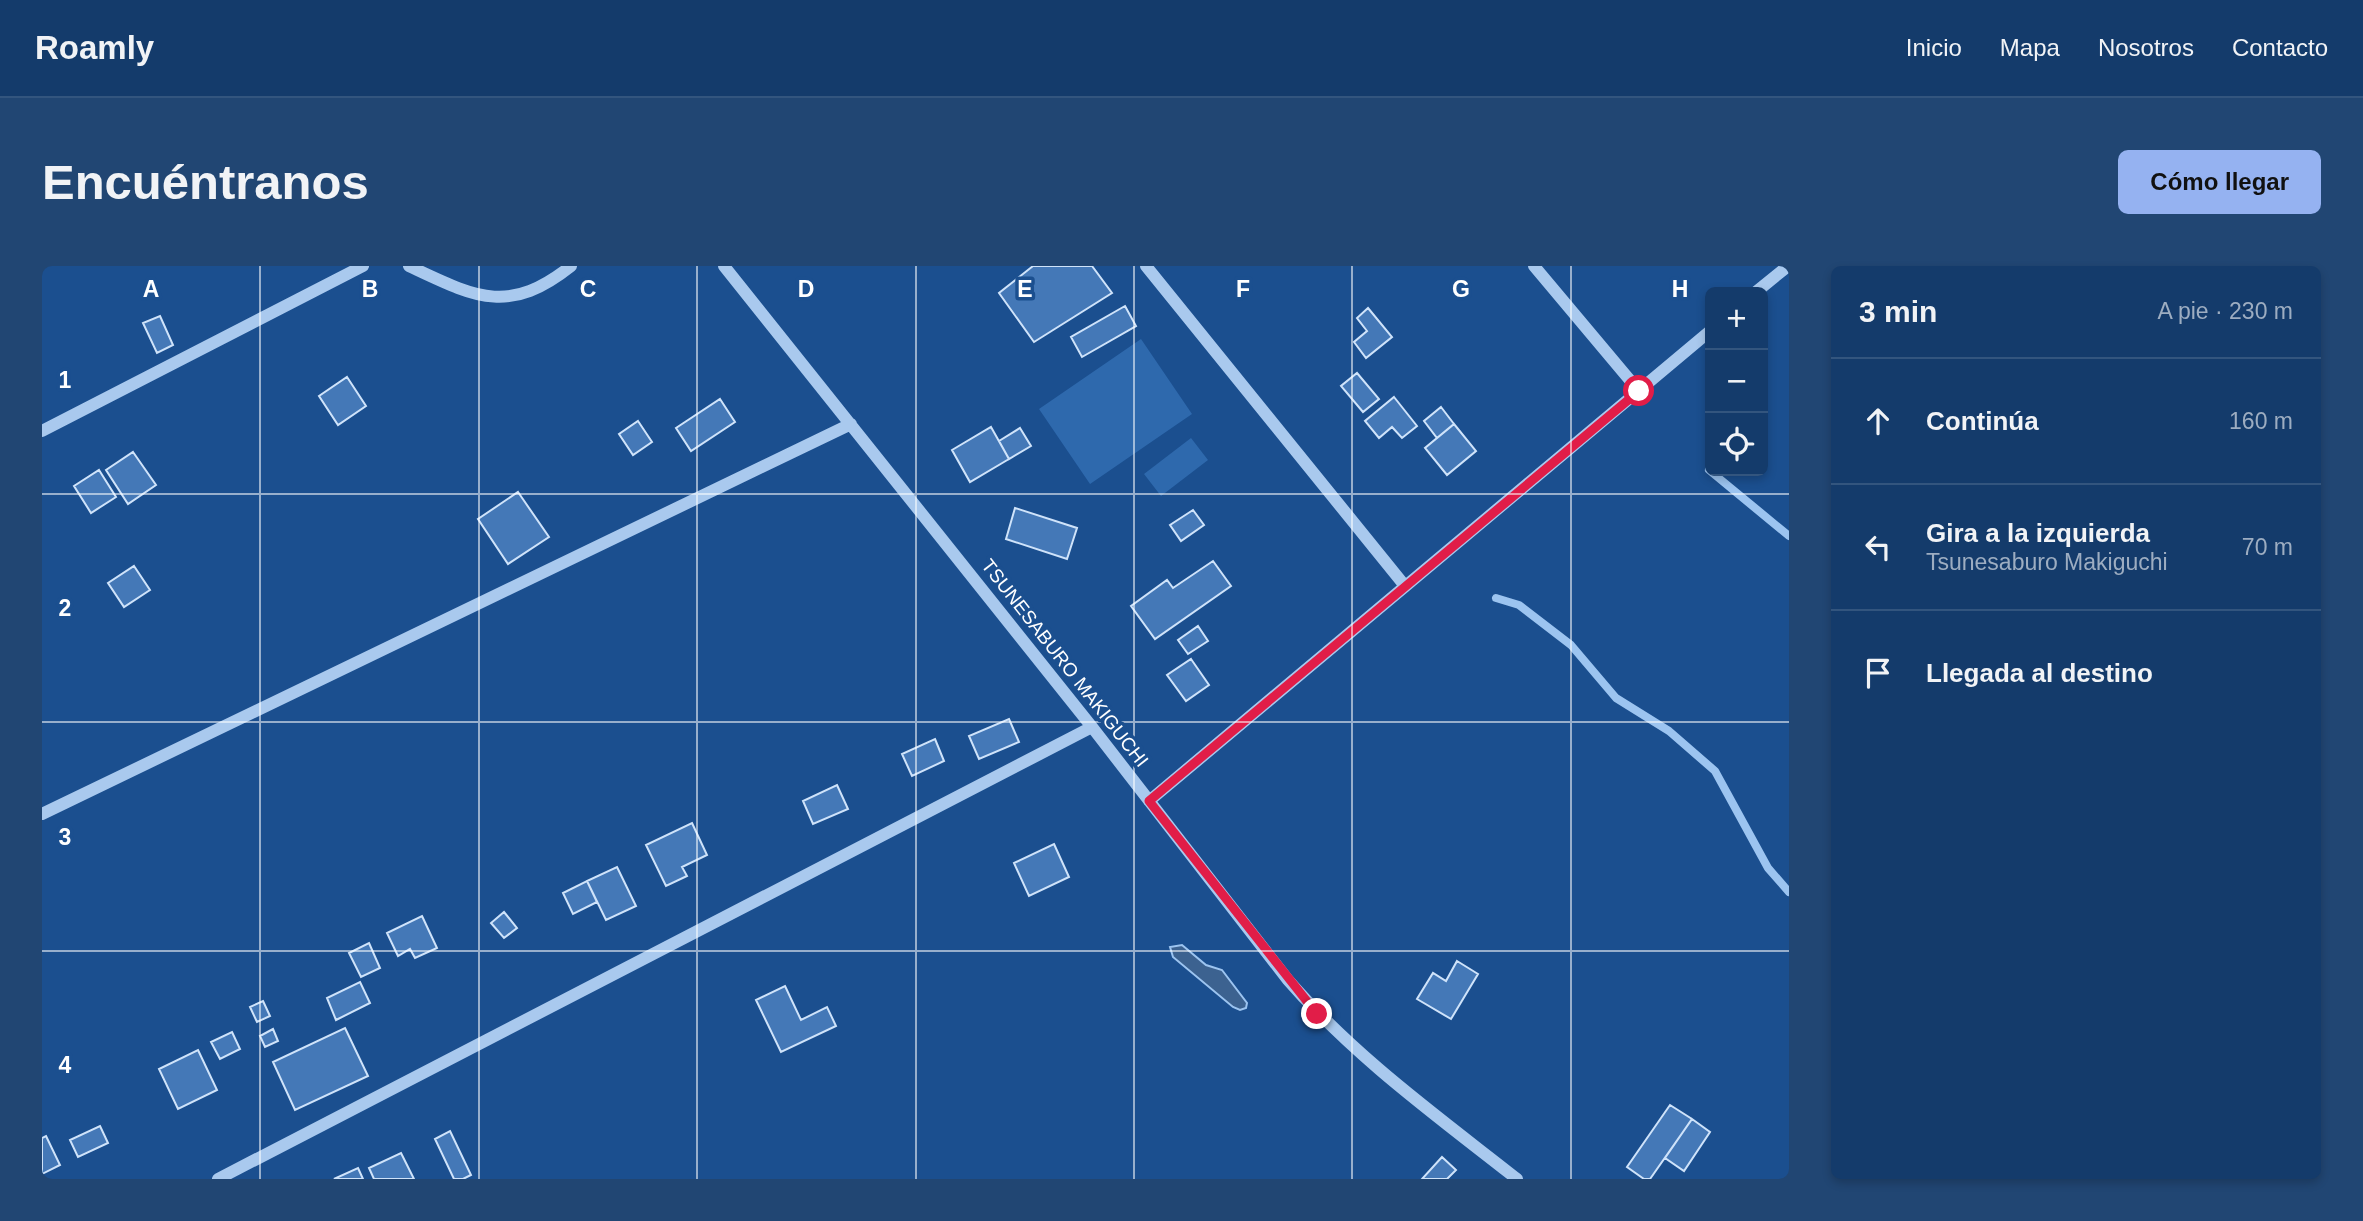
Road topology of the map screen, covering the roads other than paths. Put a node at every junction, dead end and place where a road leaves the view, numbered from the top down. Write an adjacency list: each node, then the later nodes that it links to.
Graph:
1 (363, 266): 12 (street)
2 (409, 266): 3 (street)
3 (571, 266)
4 (724, 266): 11 (street, TSUNESABURO MAKIGUCHI)
5 (1146, 266): 13 (street)
6 (1534, 266): 10 (street)
7 (1787, 266): 8 (street)
8 (1762, 287)
9 (1705, 335): 10 (street)
10 (1639, 391): 13 (street)
11 (851, 424): 14 (street, TSUNESABURO MAKIGUCHI); 16 (street)
12 (42, 431)
13 (1405, 586): 15 (street)
14 (1092, 727): 15 (street, TSUNESABURO MAKIGUCHI); 17 (street)
15 (1149, 801): 18 (street, TSUNESABURO MAKIGUCHI)
16 (42, 814)
17 (218, 1179)
18 (1517, 1179)

